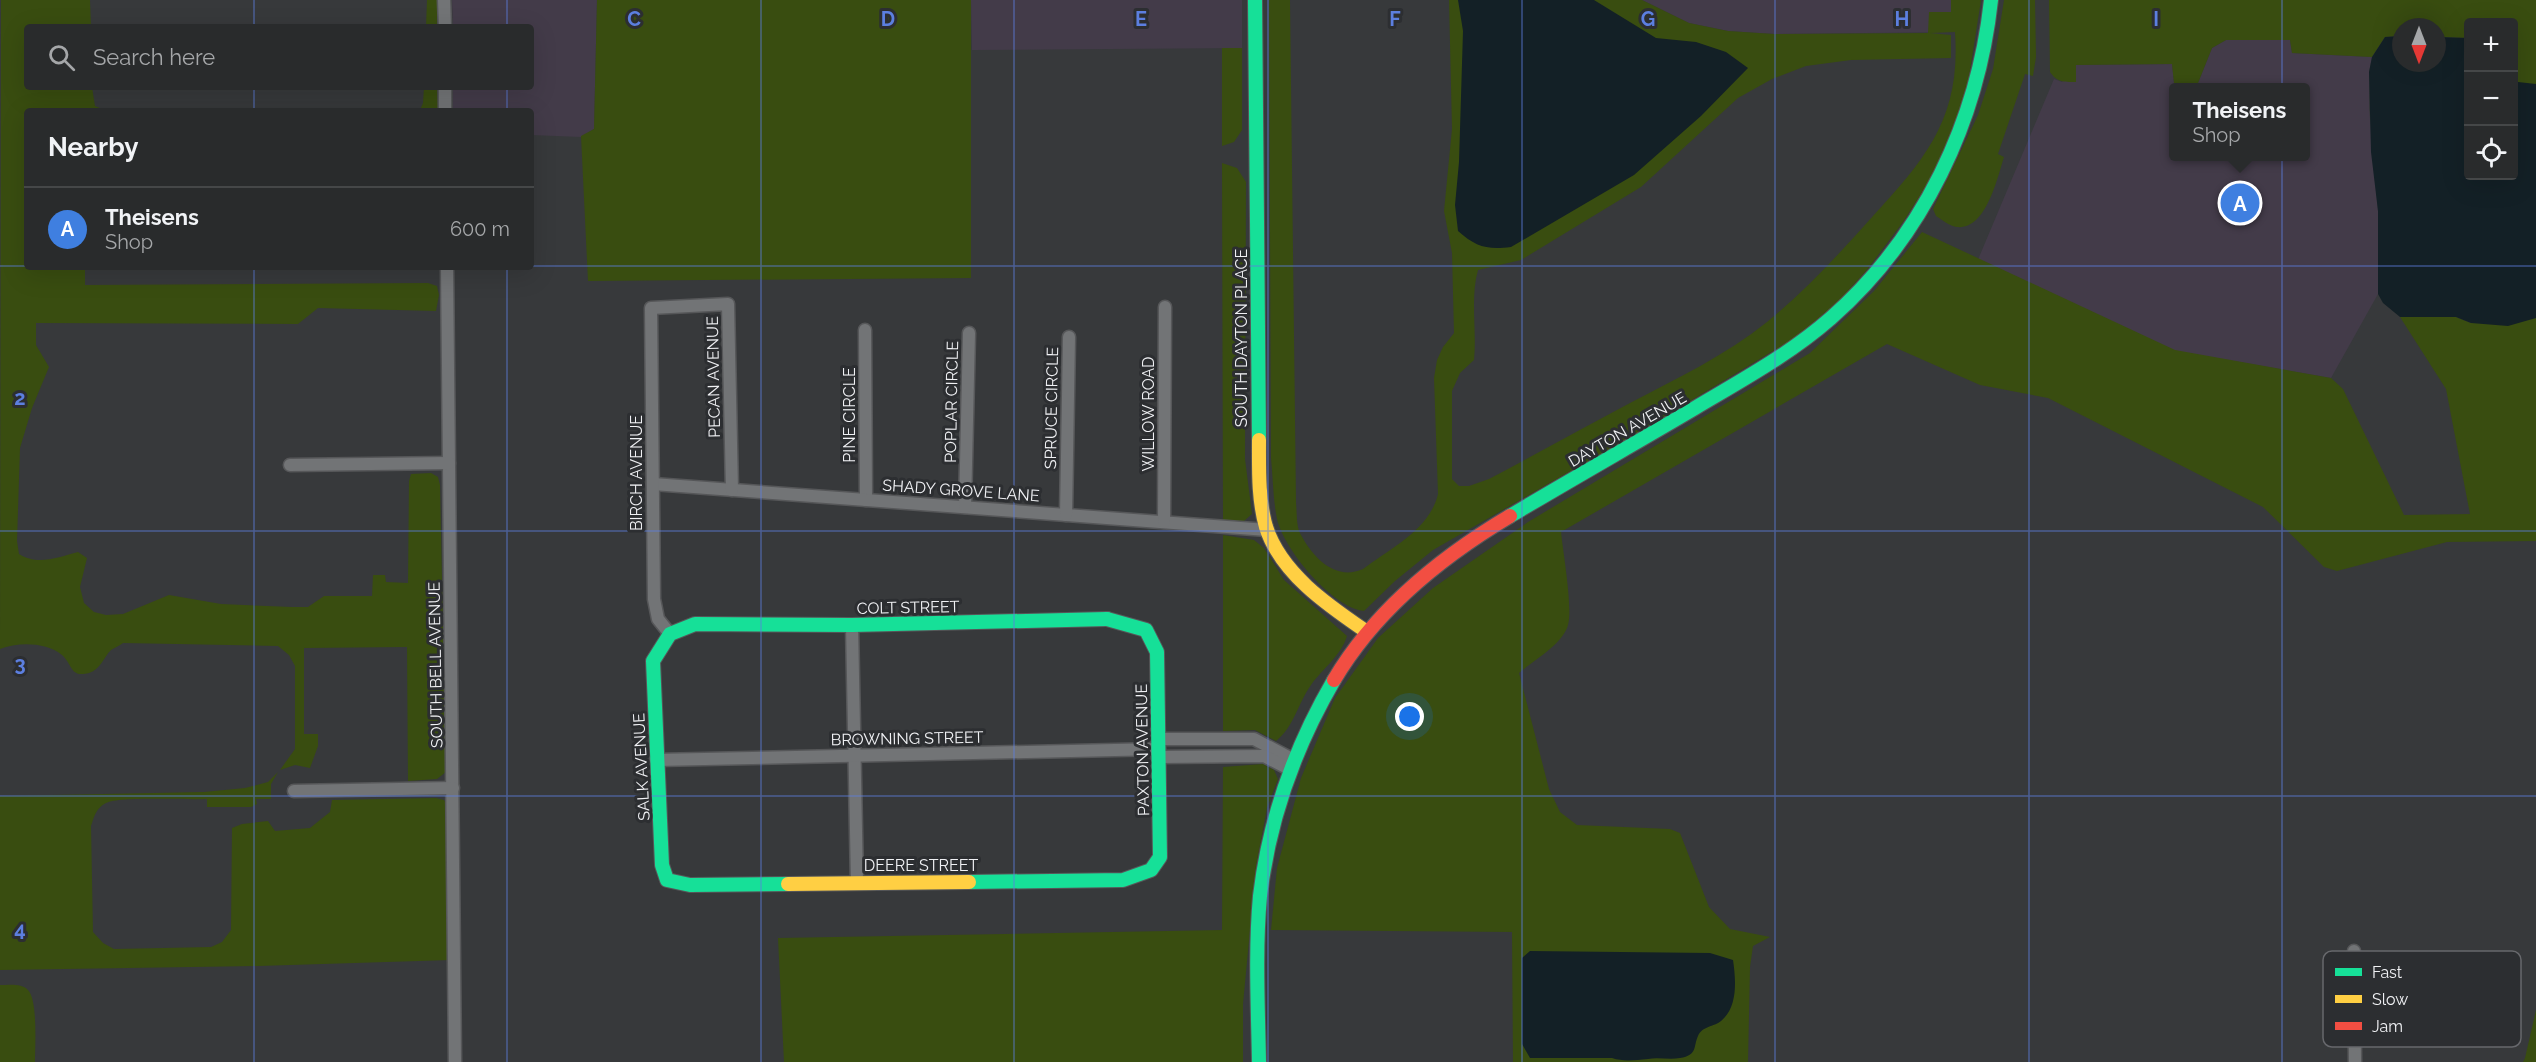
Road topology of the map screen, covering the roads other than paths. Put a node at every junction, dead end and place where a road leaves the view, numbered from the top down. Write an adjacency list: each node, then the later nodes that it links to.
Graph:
1 (444, 0): 4 (street)
2 (1255, 0): 21 (street, SOUTH DAYTON PLACE)
3 (1991, 0): 24 (street, DAYTON AVENUE)
4 (445, 24)
5 (445, 90): 6 (street)
6 (446, 108)
7 (447, 270): 13 (street, SOUTH BELL AVENUE)
8 (1166, 306): 20 (street, WILLOW ROAD)
9 (651, 308): 15 (street, BIRCH AVENUE); 16 (street, PECAN AVENUE)
10 (865, 330): 17 (street, PINE CIRCLE)
11 (969, 333): 18 (street, POPLAR CIRCLE)
12 (1069, 337): 19 (street, SPRUCE CIRCLE)
13 (449, 463): 14 (street); 30 (street, SOUTH BELL AVENUE)
14 (290, 465)
15 (653, 484): 16 (street, SHADY GROVE LANE); 25 (street, BIRCH AVENUE)
16 (732, 490): 17 (street, SHADY GROVE LANE)
17 (866, 500): 18 (street, SHADY GROVE LANE)
18 (965, 507): 19 (street, SHADY GROVE LANE)
19 (1066, 515): 20 (street, SHADY GROVE LANE)
20 (1164, 522): 21 (street, SHADY GROVE LANE)
21 (1267, 530): 24 (street, SOUTH DAYTON PLACE)
22 (852, 625): 23 (street, COLT STREET); 25 (street, COLT STREET); 27 (street)
23 (1146, 630): 26 (street, PAXTON AVENUE)
24 (1367, 632): 29 (street, DAYTON AVENUE)
25 (670, 634): 28 (street, SALK AVENUE)
26 (1159, 748): 27 (street, BROWNING STREET); 29 (street, BROWNING STREET); 29 (street, BROWNING STREET); 32 (street, PAXTON AVENUE)
27 (854, 756): 28 (street, BROWNING STREET); 33 (street)
28 (657, 760): 34 (street, SALK AVENUE)
29 (1293, 765): 37 (street, DAYTON AVENUE)
30 (453, 788): 31 (street); 36 (street, SOUTH BELL AVENUE)
31 (294, 791)
32 (1151, 870): 33 (street, DEERE STREET)
33 (857, 882): 34 (street, DEERE STREET)
34 (690, 885)
35 (2355, 1047): 38 (street)
36 (455, 1062)
37 (1259, 1062)
38 (2355, 1062)

